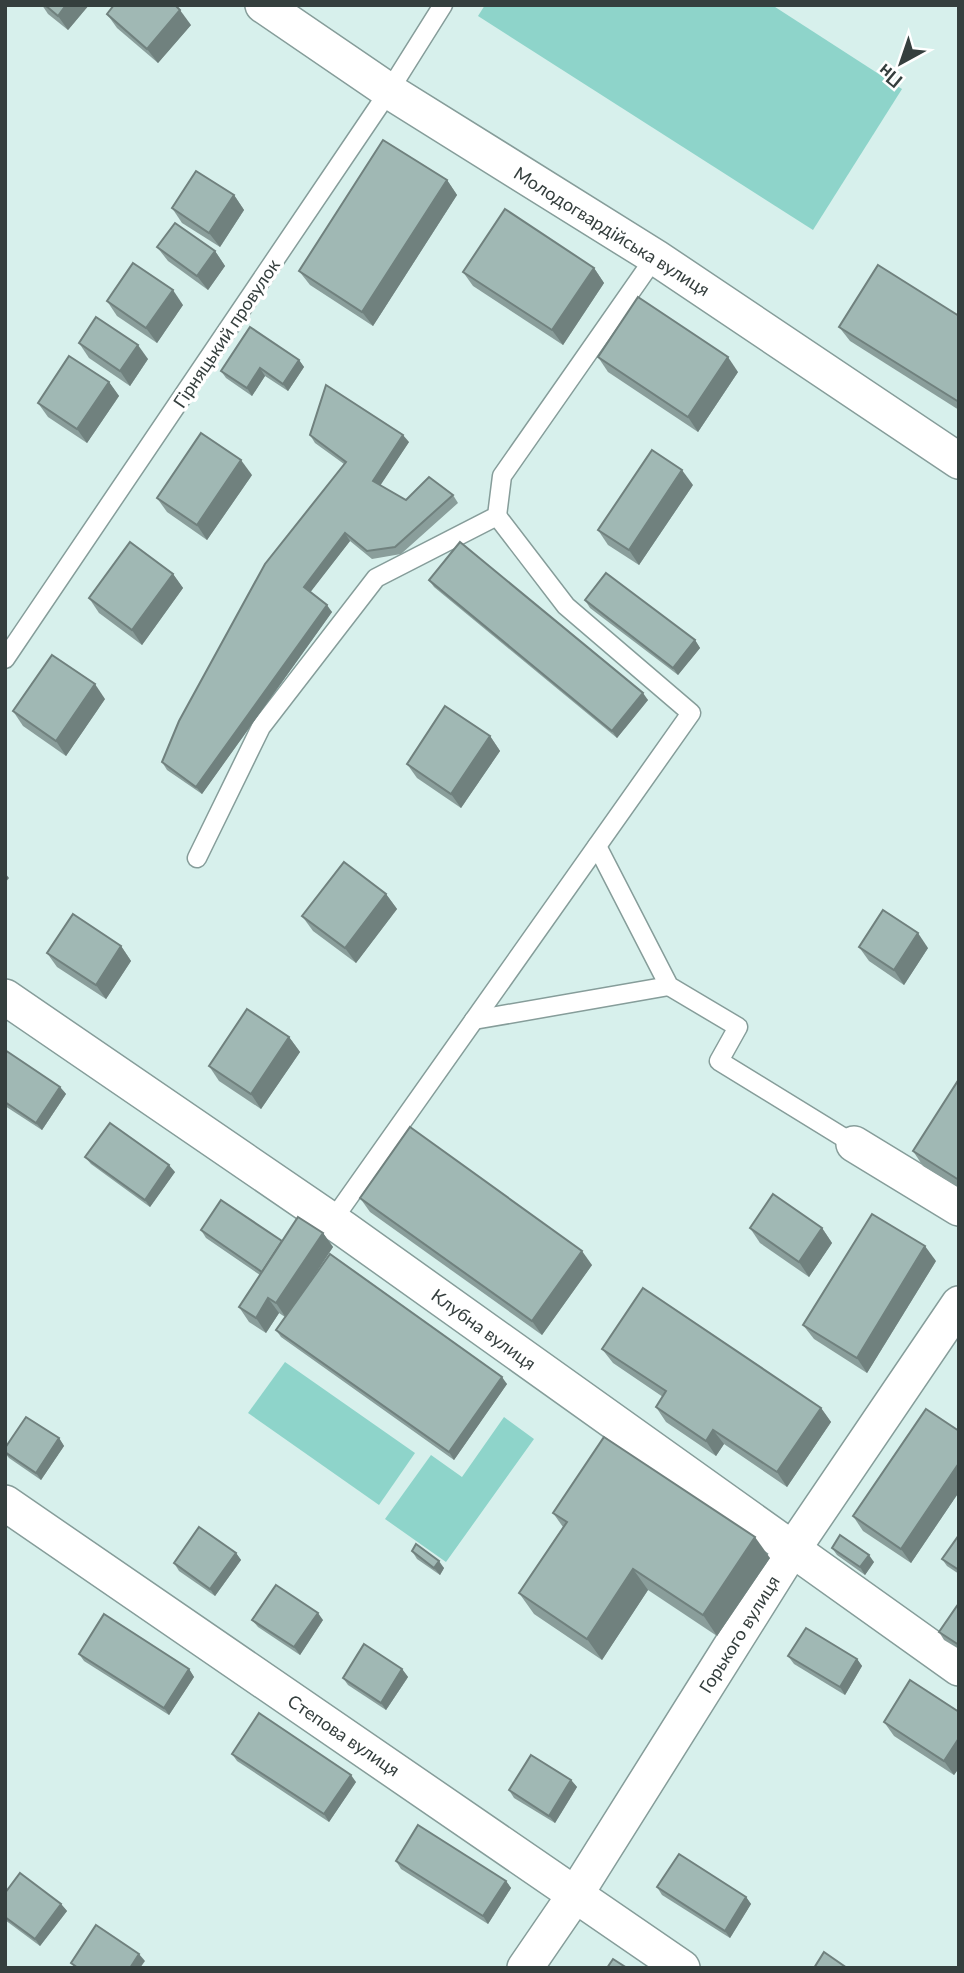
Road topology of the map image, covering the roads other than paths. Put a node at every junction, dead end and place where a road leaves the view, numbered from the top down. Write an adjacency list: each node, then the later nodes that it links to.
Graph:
1 (263, 5): 3 (street, Молодогвардійська вулиця)
2 (443, 5): 3 (lane, Гірняцький провулок)
3 (389, 91): 4 (street, Молодогвардійська вулиця); 7 (lane, Гірняцький провулок)
4 (655, 257): 5 (street, Молодогвардійська вулиця); 6 (lane)
5 (959, 461)
6 (497, 516): 8 (lane); 9 (lane)
7 (5, 659)
8 (597, 846): 10 (lane); 12 (lane)
9 (197, 858)
10 (669, 986): 12 (lane); 13 (lane)
11 (5, 998): 15 (street, Клубна вулиця)
12 (474, 1020): 15 (lane)
13 (854, 1144): 14 (street)
14 (959, 1208)
15 (332, 1221): 18 (street, Клубна вулиця)
16 (959, 1304): 18 (street, Горького вулиця)
17 (5, 1503): 20 (street, Степова вулиця)
18 (793, 1550): 19 (street, Клубна вулиця); 20 (street, Горького вулиця)
19 (959, 1668)
20 (575, 1895): 21 (street, Горького вулиця); 22 (street, Степова вулиця)
21 (525, 1968)
22 (682, 1968)

